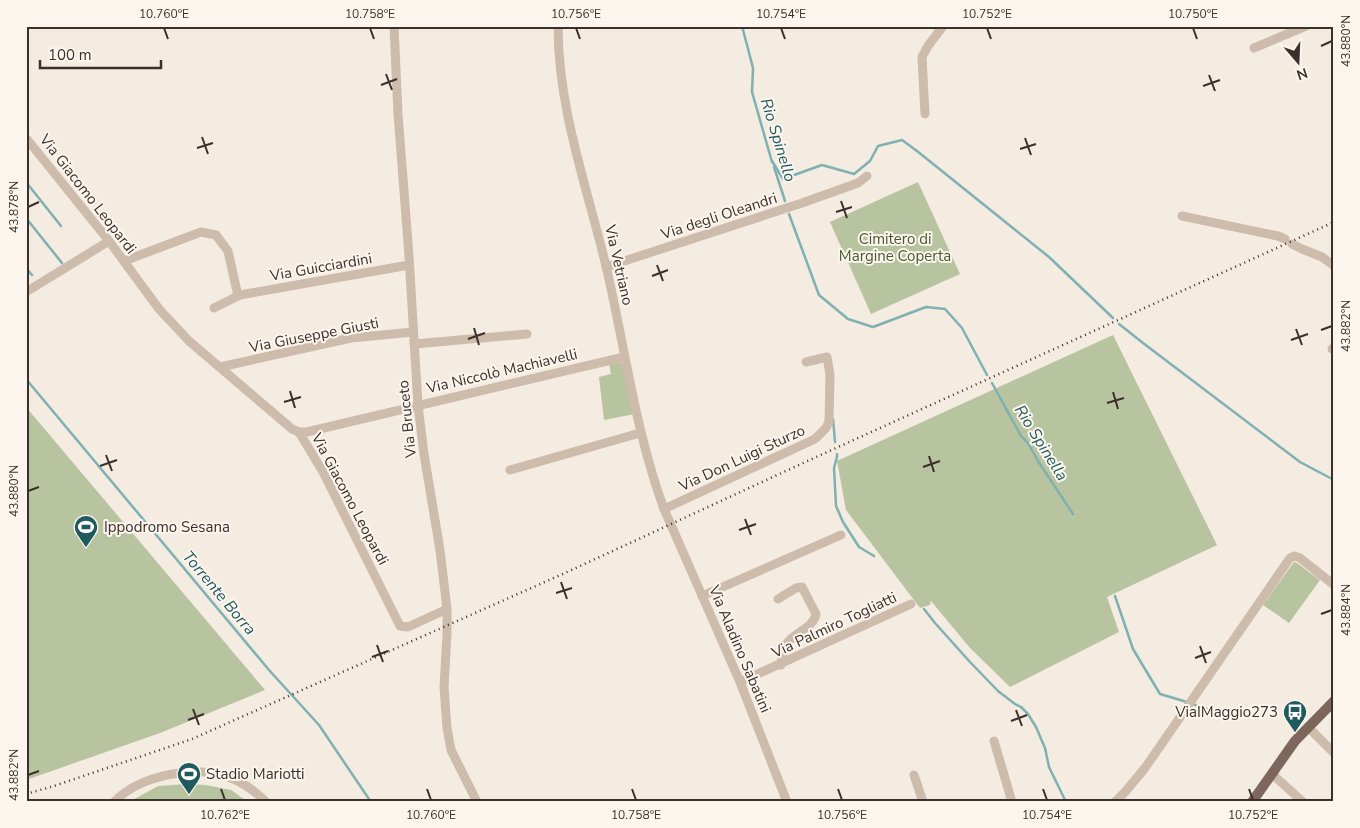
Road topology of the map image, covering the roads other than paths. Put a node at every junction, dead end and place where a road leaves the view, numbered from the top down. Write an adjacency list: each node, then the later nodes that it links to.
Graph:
1 (394, 26): 12 (street, Via Bruceto)
2 (558, 26): 14 (street, Via Vetriano)
3 (943, 26): 6 (street)
4 (1306, 26): 5 (street)
5 (1254, 48)
6 (926, 114)
7 (26, 138): 10 (street, Via Giacomo Leopardi)
8 (867, 176): 14 (street, Via degli Oleandri)
9 (1182, 216): 13 (street)
10 (109, 241): 11 (street, Via Giacomo Leopardi); 15 (street)
11 (124, 262): 16 (street); 23 (street, Via Giacomo Leopardi)
12 (409, 265): 16 (street, Via Guicciardini); 18 (street, Via Bruceto)
13 (1334, 266)
14 (606, 267): 21 (street, Via Vetriano)
15 (26, 292)
16 (238, 296): 17 (street, Via Guicciardini)
17 (214, 308)
18 (413, 332): 20 (street, Via Bruceto); 23 (street, Via Giuseppe Giusti)
19 (527, 334): 20 (street)
20 (414, 344): 24 (street, Via Bruceto)
21 (624, 357): 24 (street, Via Niccolò Machiavelli); 26 (street, Via Vetriano)
22 (806, 362): 28 (street, Via Don Luigi Sturzo)
23 (220, 367): 25 (street, Via Giacomo Leopardi)
24 (418, 405): 25 (street, Via Niccolò Machiavelli); 34 (street, Via Bruceto)
25 (299, 432): 34 (street, Via Giacomo Leopardi)
26 (640, 433): 27 (street); 28 (street, Via Vetriano)
27 (510, 470)
28 (664, 509): 31 (street, Via Aladino Sabatini)
29 (841, 535): 31 (street)
30 (1334, 585): 49 (street)
31 (702, 596): 36 (street, Via Aladino Sabatini)
32 (778, 599): 35 (street)
33 (912, 604): 35 (street, Via Palmiro Togliatti)
34 (447, 609): 45 (street, Via Bruceto)
35 (781, 665): 36 (street, Via Palmiro Togliatti)
36 (740, 682): 46 (street, Via Aladino Sabatini)
37 (1334, 701): 38 (main road)
38 (1308, 726): 40 (street); 41 (main road)
39 (994, 742): 48 (street)
40 (1334, 753)
41 (1272, 774): 50 (main road); 51 (street)
42 (914, 775): 47 (street)
43 (114, 802): 44 (street)
44 (266, 802)
45 (477, 802)
46 (787, 802)
47 (923, 802)
48 (1012, 802)
49 (1115, 802)
50 (1252, 802)
51 (1303, 802)

